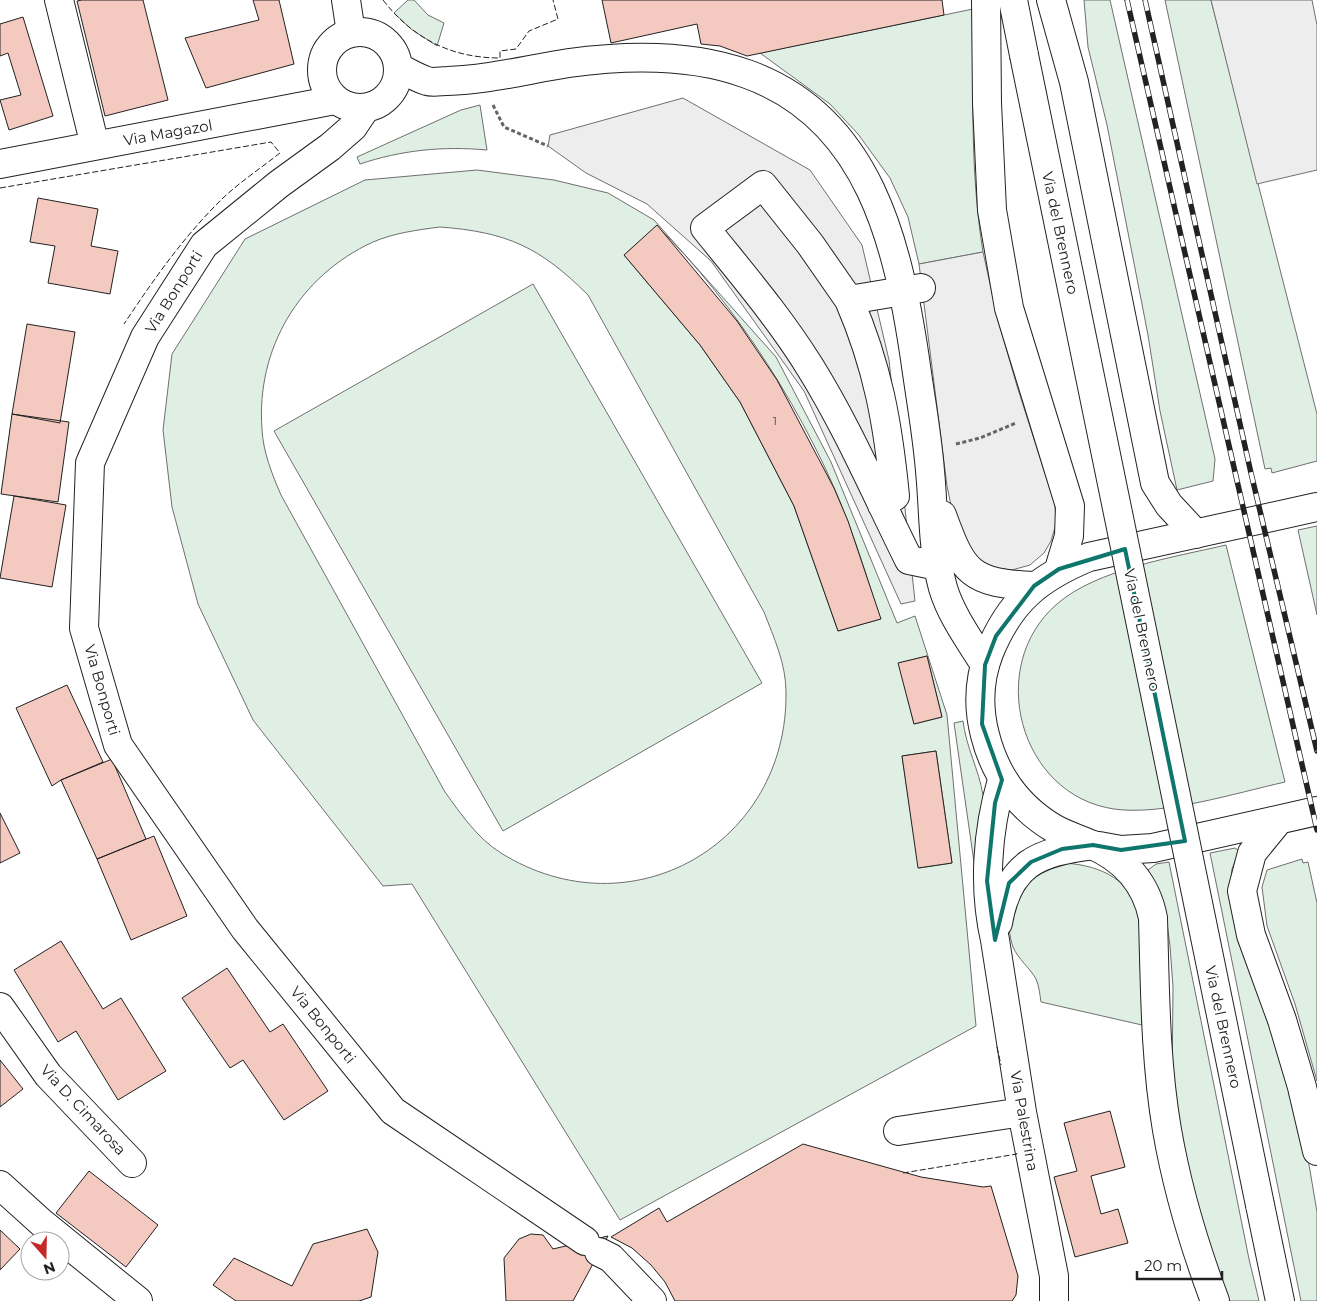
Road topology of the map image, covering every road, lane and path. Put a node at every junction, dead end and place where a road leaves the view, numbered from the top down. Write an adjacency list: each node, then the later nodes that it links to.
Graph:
1 (59, 0): 11 (street)
2 (346, 0): 6 (street)
3 (986, 0): 23 (street)
4 (1013, 0): 41 (street, Via del Brennero, bridge)
5 (1051, 0): 21 (street)
6 (351, 33): 7 (street); 9 (street)
7 (399, 68): 10 (street); 14 (street)
8 (490, 98): 12 (path)
9 (336, 100): 10 (street); 11 (street, Via Magazol)
10 (364, 109): 38 (street, Via Bonporti)
11 (96, 146): 13 (street, Via Magazol)
12 (548, 146)
13 (0, 164)
14 (913, 290): 15 (street); 18 (street)
15 (849, 300): 19 (street); 19 (street)
16 (1020, 422): 17 (path)
17 (947, 446)
18 (939, 487): 22 (street); 24 (street)
19 (882, 504): 22 (street)
20 (1317, 507): 21 (street)
21 (1196, 534): 23 (street)
22 (938, 566): 25 (street)
23 (1059, 569): 24 (street)
24 (1034, 586): 25 (street)
25 (985, 665): 26 (street)
26 (1002, 780): 29 (street); 30 (street, Via Palestrina)
27 (1317, 812): 28 (street)
28 (1279, 820): 29 (street); 34 (street)
29 (1093, 845): 30 (street, Via Palestrina); 40 (street)
30 (995, 940): 32 (street, Via Palestrina)
31 (0, 1008): 35 (street, Via D. Cimarosa)
32 (1022, 1112): 33 (street); 39 (street, Via Palestrina)
33 (898, 1130)
34 (1317, 1151)
35 (132, 1163)
36 (0, 1185): 37 (street)
37 (138, 1301)
38 (652, 1301)
39 (1054, 1301)
40 (1215, 1301)
41 (1280, 1301)

